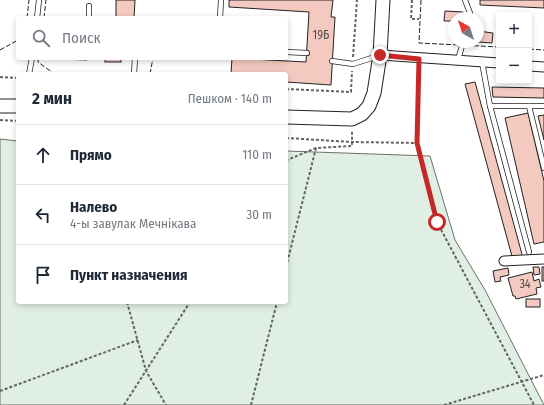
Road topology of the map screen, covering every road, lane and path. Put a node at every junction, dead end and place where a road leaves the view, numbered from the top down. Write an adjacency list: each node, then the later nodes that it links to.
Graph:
1 (39, 0): 8 (lane)
2 (221, 0): 10 (lane)
3 (383, 0): 15 (main road)
4 (412, 0): 11 (path)
5 (466, 0): 7 (lane)
6 (89, 6): 9 (lane)
7 (470, 12)
8 (37, 16)
9 (89, 16)
10 (220, 16)
11 (419, 19)
12 (461, 48): 19 (lane)
13 (288, 52): 14 (lane)
14 (307, 53)
15 (380, 55): 16 (street); 20 (lane); 35 (main road)
16 (419, 59): 19 (street); 40 (path)
17 (32, 60): 25 (lane)
18 (135, 60): 26 (lane)
19 (458, 60): 21 (street)
20 (332, 61)
21 (482, 62): 22 (street); 31 (lane)
22 (496, 63)
23 (532, 66): 24 (street)
24 (544, 67)
25 (30, 72)
26 (134, 72)
27 (0, 77): 28 (path)
28 (16, 78)
29 (0, 106): 30 (main road)
30 (16, 106)
31 (490, 106): 32 (lane); 44 (lane)
32 (529, 106): 33 (lane); 43 (lane)
33 (544, 106)
34 (288, 117): 35 (main road)
35 (352, 119): 39 (path)
36 (0, 120): 37 (path)
37 (16, 121)
38 (288, 138): 39 (path)
39 (352, 142): 40 (path); 41 (path)
40 (417, 143): 54 (path)
41 (316, 148): 42 (path); 46 (path)
42 (288, 160)
43 (544, 168)
44 (529, 252)
45 (544, 258): 47 (street)
46 (288, 259)
47 (504, 261)
48 (128, 304): 51 (path)
49 (189, 304): 52 (path)
50 (276, 304): 58 (path)
51 (138, 340): 52 (path); 55 (path)
52 (146, 371): 56 (path); 57 (path)
53 (544, 375): 54 (path)
54 (521, 382): 59 (path); 60 (path)
55 (0, 391)
56 (124, 405)
57 (166, 405)
58 (251, 405)
59 (444, 405)
60 (534, 405)

